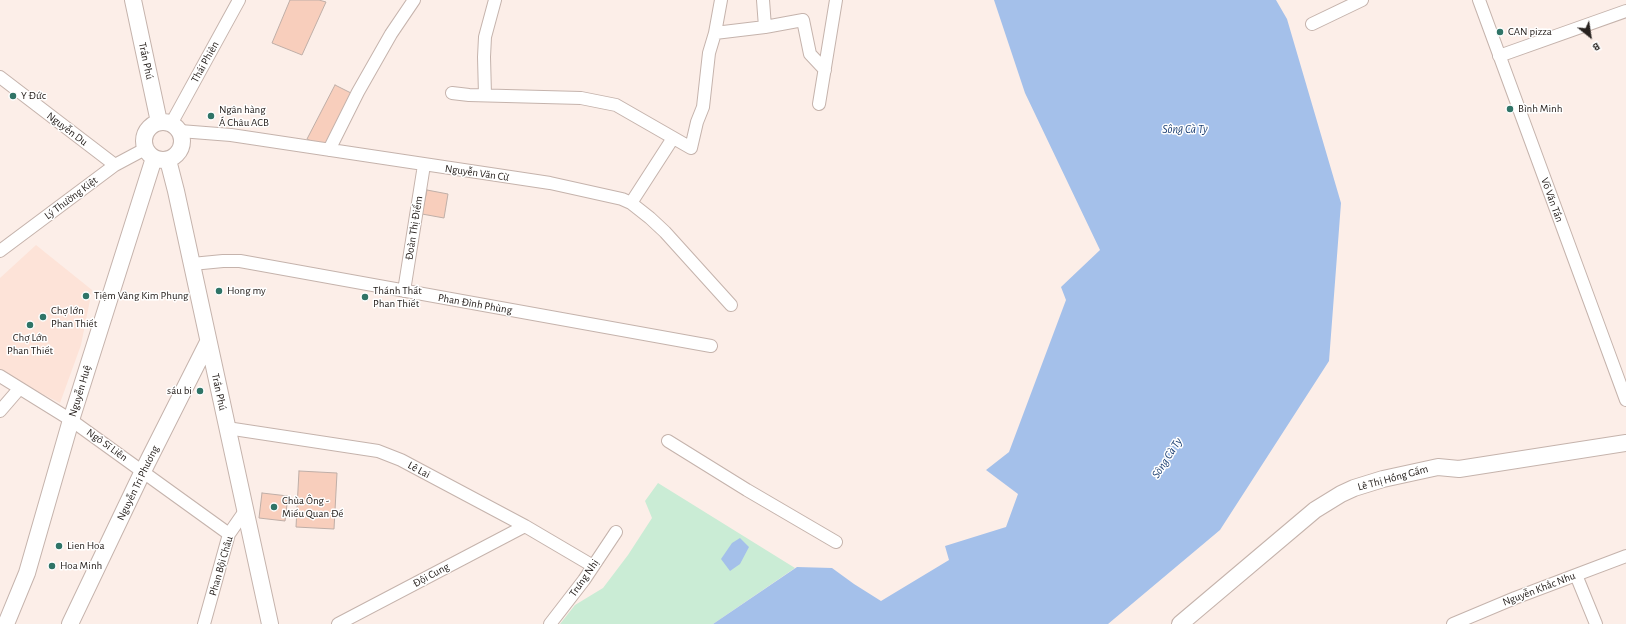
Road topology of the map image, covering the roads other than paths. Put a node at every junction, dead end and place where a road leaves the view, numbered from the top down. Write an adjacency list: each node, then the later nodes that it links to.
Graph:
1 (133, 0): 20 (main road, Trần Phú)
2 (239, 0): 20 (street, Thái Phiên)
3 (414, 0): 22 (street)
4 (495, 0): 18 (street)
5 (721, 0): 13 (street)
6 (763, 0): 12 (street)
7 (836, 0): 15 (street)
8 (1362, 0): 11 (street)
9 (1479, 0): 14 (street, Võ Văn Tần)
10 (1626, 11): 14 (street)
11 (1312, 24)
12 (765, 27): 13 (street); 15 (street)
13 (715, 32): 21 (street)
14 (1499, 56): 35 (street, Võ Văn Tần)
15 (825, 70): 19 (street)
16 (0, 77): 24 (street, Nguyễn Du)
17 (452, 92): 18 (street)
18 (485, 95): 21 (street)
19 (819, 104)
20 (170, 126): 22 (street, Nguyễn Văn Cừ); 23 (main road); 23 (main road)
21 (674, 138): 26 (street)
22 (329, 150): 25 (street, Nguyễn Văn Cừ)
23 (156, 155): 24 (street, Lý Thường Kiệt); 28 (main road, Trần Phú); 37 (main road, Nguyễn Huệ)
24 (115, 165): 27 (street, Lý Thường Kiệt)
25 (424, 165): 26 (street, Nguyễn Văn Cừ); 29 (street, Đoàn Thị Điểm)
26 (630, 203): 30 (street, Nguyễn Văn Cừ)
27 (0, 251)
28 (192, 264): 29 (street, Phan Đình Phùng); 31 (main road, Trần Phú)
29 (404, 291): 32 (street, Phan Đình Phùng)
30 (731, 305)
31 (208, 342): 38 (main road, Trần Phú); 41 (main road, Nguyễn Tri Phương)
32 (711, 346)
33 (0, 376): 34 (street, Ngô Sĩ Liên)
34 (19, 388): 36 (street); 37 (street, Ngô Sĩ Liên)
35 (1626, 400)
36 (0, 411)
37 (71, 420): 41 (street, Ngô Sĩ Liên); 50 (main road, Nguyễn Huệ)
38 (227, 428): 42 (main road, Trần Phú); 43 (street, Lê Lai)
39 (668, 441): 46 (street)
40 (1626, 442): 56 (main road, Lê Thị Hồng Gấm)
41 (143, 472): 45 (street, Ngô Sĩ Liên); 51 (main road, Nguyễn Tri Phương)
42 (245, 511): 45 (street, Phan Bội Châu); 53 (main road, Trần Phú)
43 (525, 526): 48 (street, Lê Lai); 54 (street, Đội Cung)
44 (616, 532): 48 (street, Trưng Nhị)
45 (229, 534): 52 (street, Phan Bội Châu)
46 (836, 542)
47 (1626, 556): 49 (street, Nguyễn Khắc Nhu)
48 (593, 566): 55 (street, Trưng Nhị)
49 (1576, 575): 57 (street, Nguyễn Khắc Nhu); 58 (street)
50 (6, 624)
51 (70, 624)
52 (204, 624)
53 (270, 624)
54 (338, 624)
55 (550, 624)
56 (1180, 624)
57 (1453, 624)
58 (1596, 624)

